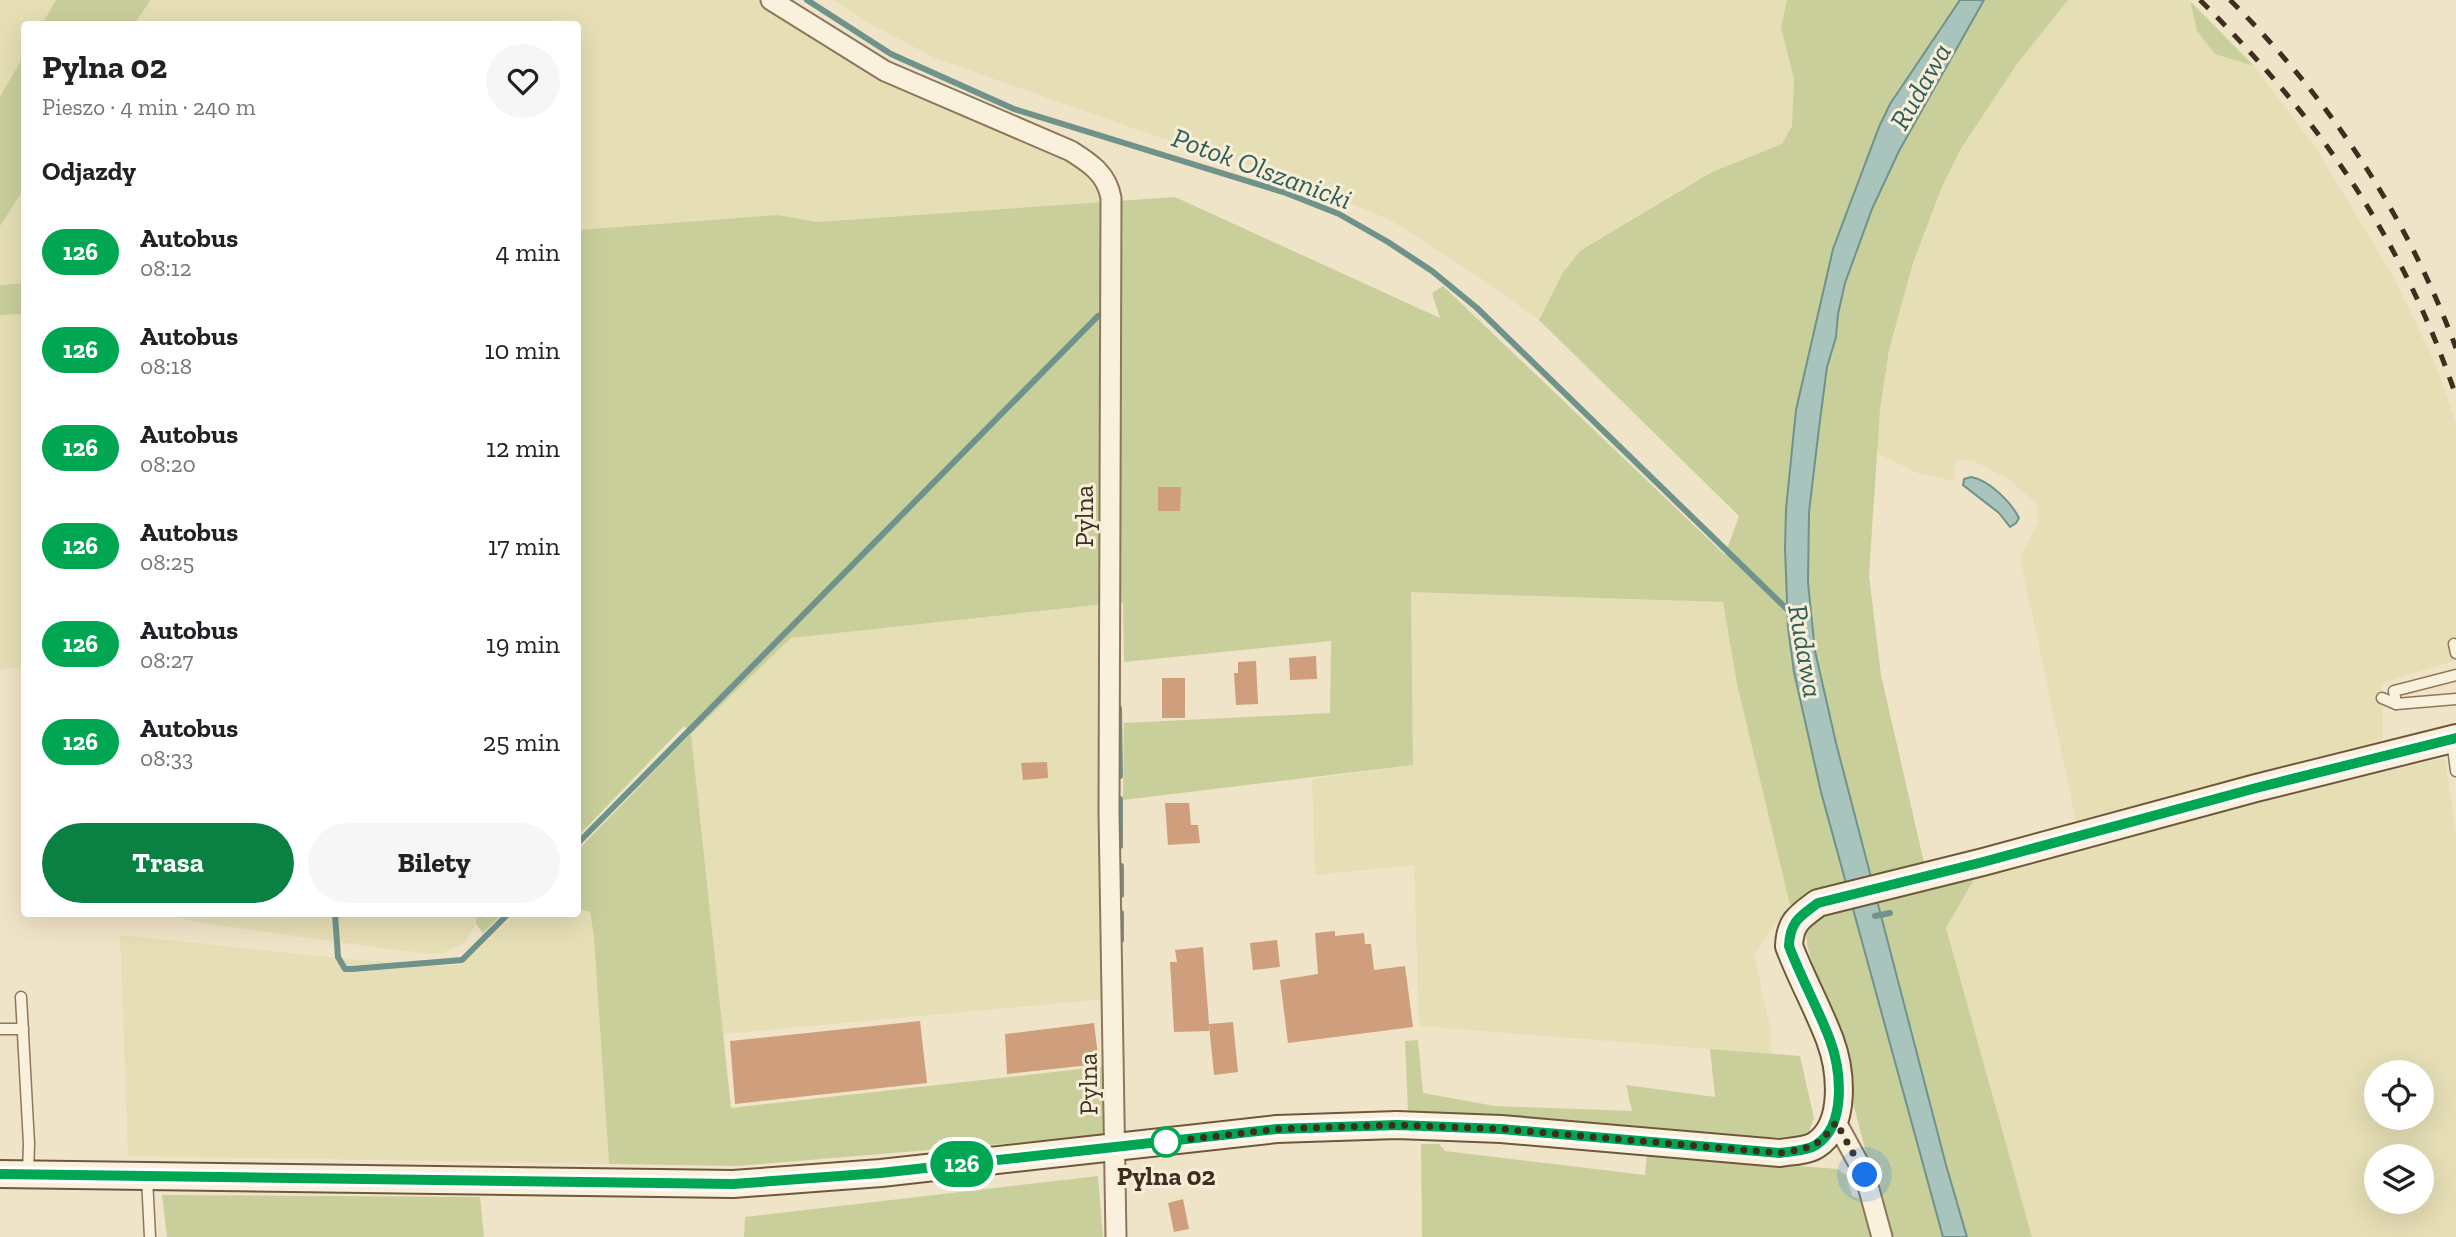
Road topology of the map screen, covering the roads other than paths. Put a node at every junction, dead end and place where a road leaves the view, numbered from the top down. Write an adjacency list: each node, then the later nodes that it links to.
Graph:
1 (771, 0): 12 (street, Pylna)
2 (2456, 675): 5 (lane)
3 (2382, 698): 5 (lane)
4 (2456, 699): 5 (lane)
5 (2396, 704)
6 (2454, 739): 7 (lane); 11 (street)
7 (2456, 771)
8 (21, 997): 10 (lane)
9 (0, 1029): 10 (lane)
10 (23, 1029): 14 (lane)
11 (1836, 1122): 12 (street); 18 (street)
12 (1116, 1148): 15 (street); 17 (street, Pylna)
13 (0, 1174): 14 (street)
14 (28, 1175): 15 (street)
15 (147, 1175): 16 (lane)
16 (150, 1237)
17 (1116, 1237)
18 (1882, 1237)

